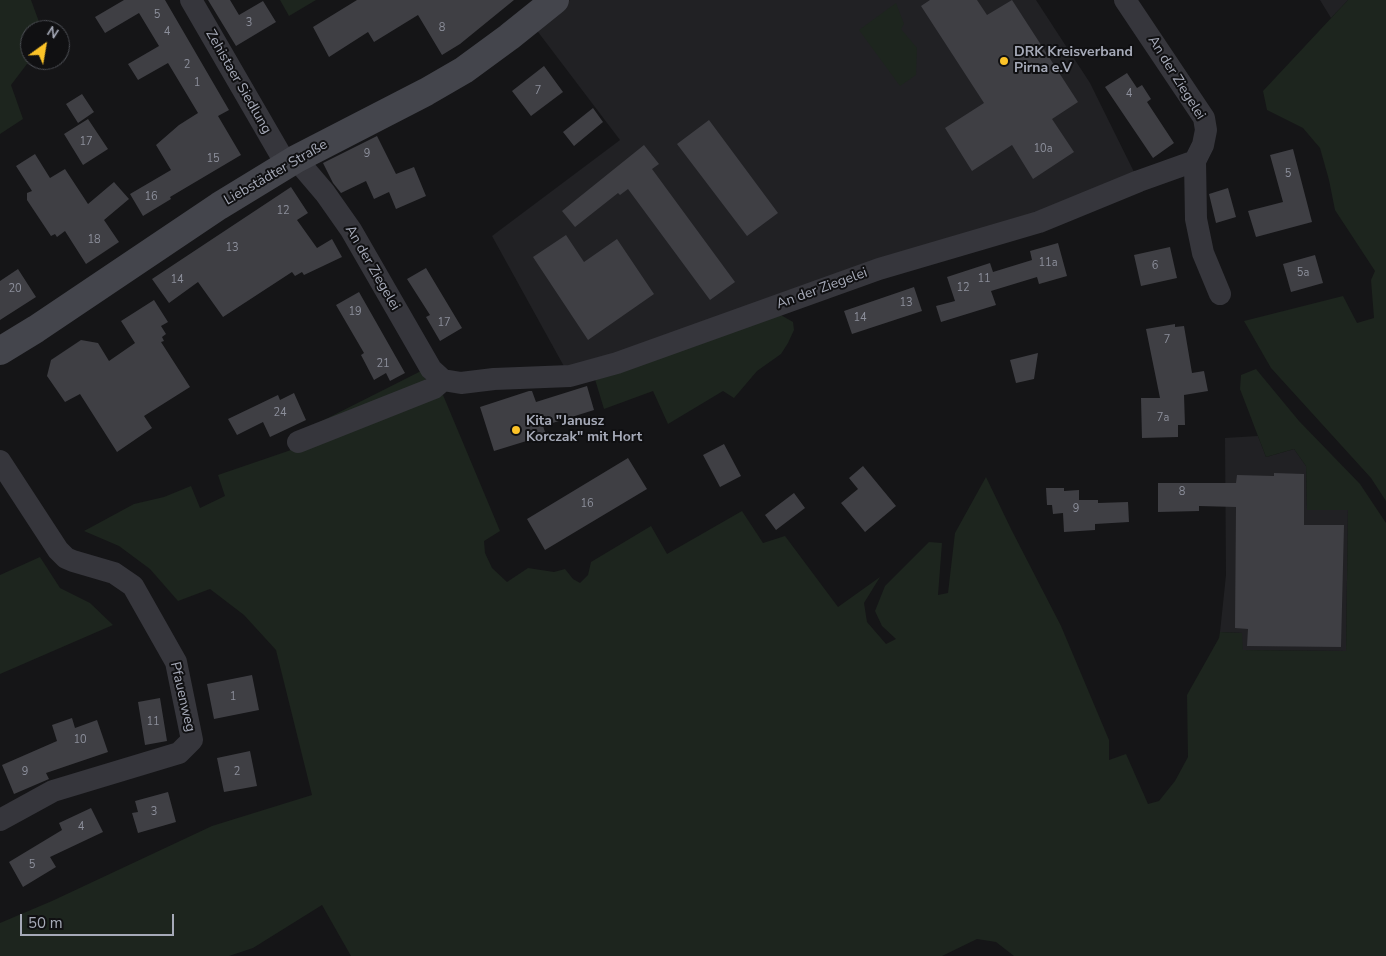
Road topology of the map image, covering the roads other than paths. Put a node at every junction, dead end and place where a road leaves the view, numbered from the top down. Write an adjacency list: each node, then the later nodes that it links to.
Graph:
1 (190, 0): 5 (street, Zehistaer Siedlung)
2 (555, 0): 5 (main road, Liebstädter Straße)
3 (1125, 0): 4 (street, An der Ziegelei)
4 (1195, 161): 6 (street, An der Ziegelei); 8 (street, An der Ziegelei)
5 (291, 162): 7 (main road, Liebstädter Straße); 8 (street, An der Ziegelei)
6 (1220, 294)
7 (0, 351)
8 (443, 380): 9 (street)
9 (298, 442)
10 (0, 460): 11 (street, Pfauenweg)
11 (0, 820)

